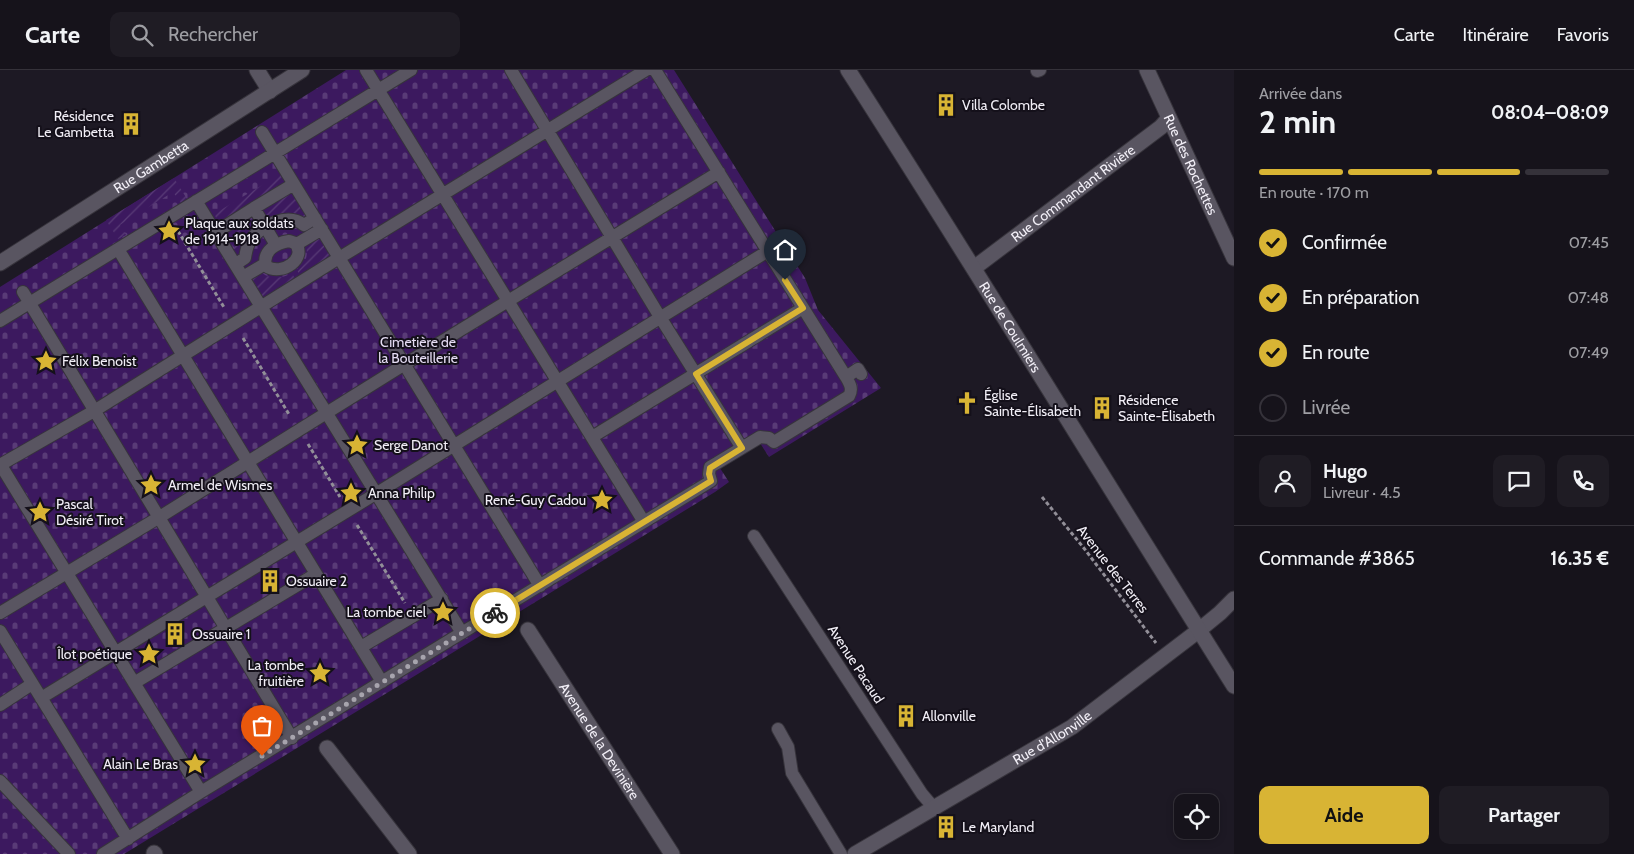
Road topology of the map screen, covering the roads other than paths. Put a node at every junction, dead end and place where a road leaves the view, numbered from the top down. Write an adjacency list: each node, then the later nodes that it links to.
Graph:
1 (257, 70): 11 (street)
2 (302, 70): 11 (street, Rue Gambetta)
3 (366, 70): 10 (lane)
4 (411, 70): 10 (lane)
5 (511, 70): 13 (lane)
6 (646, 70): 13 (lane)
7 (655, 70): 16 (lane)
8 (848, 70): 34 (street, Rue de Coulmiers)
9 (1147, 70): 12 (street, Rue des Rochettes)
10 (378, 90): 15 (lane); 18 (lane)
11 (270, 91): 31 (street, Rue Gambetta)
12 (1169, 118): 30 (street, Rue des Rochettes); 34 (street, Rue Commandant Rivière)
13 (548, 130): 18 (lane); 24 (lane)
14 (262, 132): 15 (lane)
15 (275, 153): 17 (lane); 19 (lane)
16 (719, 172): 24 (lane); 28 (lane)
17 (294, 184): 20 (lane); 21 (lane)
18 (443, 194): 29 (lane); 39 (lane)
19 (196, 201): 23 (lane); 27 (lane)
20 (254, 208): 22 (lane); 23 (lane)
21 (318, 224): 22 (lane); 25 (lane); 29 (lane)
22 (266, 227): 26 (lane); 32 (lane)
23 (216, 232): 32 (lane)
24 (613, 237): 39 (lane); 42 (lane)
25 (297, 244): 26 (lane); 33 (lane)
26 (276, 245): 33 (lane)
27 (118, 249): 38 (lane); 44 (lane)
28 (768, 252): 41 (lane); 42 (lane)
29 (339, 258): 37 (lane); 45 (lane)
30 (1234, 258)
31 (0, 264)
32 (236, 264): 36 (lane)
33 (265, 264): 36 (lane)
34 (974, 268): 72 (street, Rue de Coulmiers)
35 (293, 270): 37 (lane)
36 (243, 277): 40 (lane)
37 (300, 282): 40 (lane)
38 (27, 297): 43 (lane); 50 (lane)
39 (509, 301): 45 (lane); 49 (lane)
40 (261, 306): 44 (lane); 51 (lane)
41 (803, 308): 46 (lane); 48 (lane)
42 (660, 317): 46 (lane); 49 (lane)
43 (0, 321)
44 (183, 355): 50 (lane); 55 (lane)
45 (405, 364): 51 (lane); 53 (lane)
46 (696, 374): 52 (lane); 54 (lane)
47 (861, 374): 48 (lane)
48 (846, 377): 54 (lane)
49 (558, 381): 52 (lane); 53 (lane)
50 (94, 411): 56 (lane); 58 (lane)
51 (327, 413): 55 (lane); 57 (lane)
52 (592, 436): 59 (lane)
53 (454, 445): 57 (lane); 64 (lane)
54 (742, 448): 59 (lane)
55 (248, 462): 58 (lane); 61 (lane)
56 (0, 465): 62 (lane)
57 (377, 493): 61 (lane); 66 (lane)
58 (158, 518): 62 (lane); 65 (lane)
59 (644, 522): 64 (lane)
60 (754, 536): 87 (lane, Avenue Pacaud)
61 (297, 542): 63 (lane); 65 (lane)
62 (67, 573): 68 (lane); 75 (lane)
63 (316, 574): 69 (lane); 74 (lane)
64 (540, 586): 73 (lane)
65 (207, 597): 69 (lane); 75 (lane)
66 (442, 599): 73 (lane); 74 (lane)
67 (1234, 599): 72 (street, Rue d'Allonville)
68 (0, 613)
69 (226, 628): 77 (lane); 83 (lane)
70 (528, 630): 93 (street, Avenue de la Devinière)
71 (0, 631): 78 (lane)
72 (1198, 631): 79 (street, Rue de Coulmiers); 87 (street, Rue d'Allonville)
73 (462, 633): 76 (lane)
74 (361, 647): 76 (lane)
75 (116, 653): 77 (lane); 80 (lane)
76 (382, 682): 83 (lane)
77 (134, 683): 86 (lane)
78 (32, 684): 80 (lane); 81 (lane)
79 (1234, 686)
80 (41, 698): 88 (lane)
81 (0, 705)
82 (778, 729): 94 (lane)
83 (292, 738): 86 (lane)
84 (327, 748): 92 (street)
85 (0, 781): 90 (lane)
86 (201, 792): 88 (lane)
87 (934, 808): 89 (street, Rue d'Allonville)
88 (128, 839): 91 (lane)
89 (876, 849): 95 (street, Rue d'Allonville)
90 (70, 854)
91 (103, 854)
92 (409, 854)
93 (672, 854)
94 (841, 854)
95 (855, 854)

